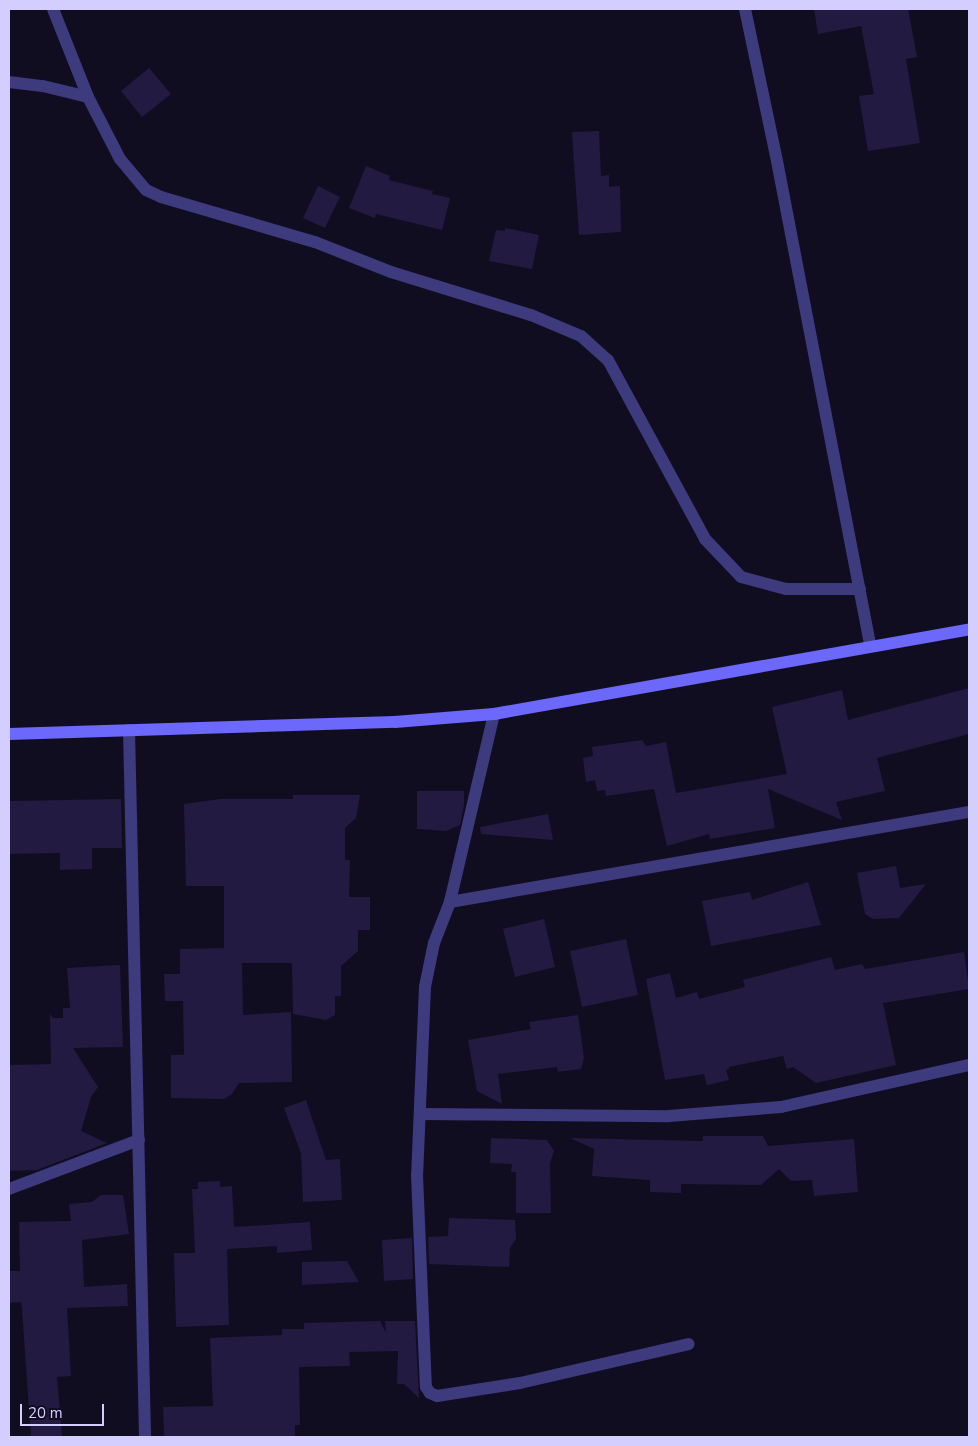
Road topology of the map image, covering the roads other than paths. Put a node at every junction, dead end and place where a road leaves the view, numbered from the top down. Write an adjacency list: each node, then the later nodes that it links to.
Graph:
1 (53, 9): 4 (street)
2 (745, 9): 5 (street)
3 (9, 82): 4 (street)
4 (88, 97): 5 (street)
5 (860, 589): 7 (street)
6 (969, 630): 7 (main road)
7 (870, 646): 8 (main road)
8 (494, 714): 9 (main road); 12 (street)
9 (129, 730): 10 (main road); 15 (street)
10 (9, 734)
11 (969, 812): 12 (street)
12 (450, 902): 14 (street)
13 (969, 1065): 14 (street)
14 (420, 1114): 17 (street)
15 (138, 1140): 16 (street); 18 (street)
16 (9, 1190)
17 (689, 1344)
18 (145, 1437)

